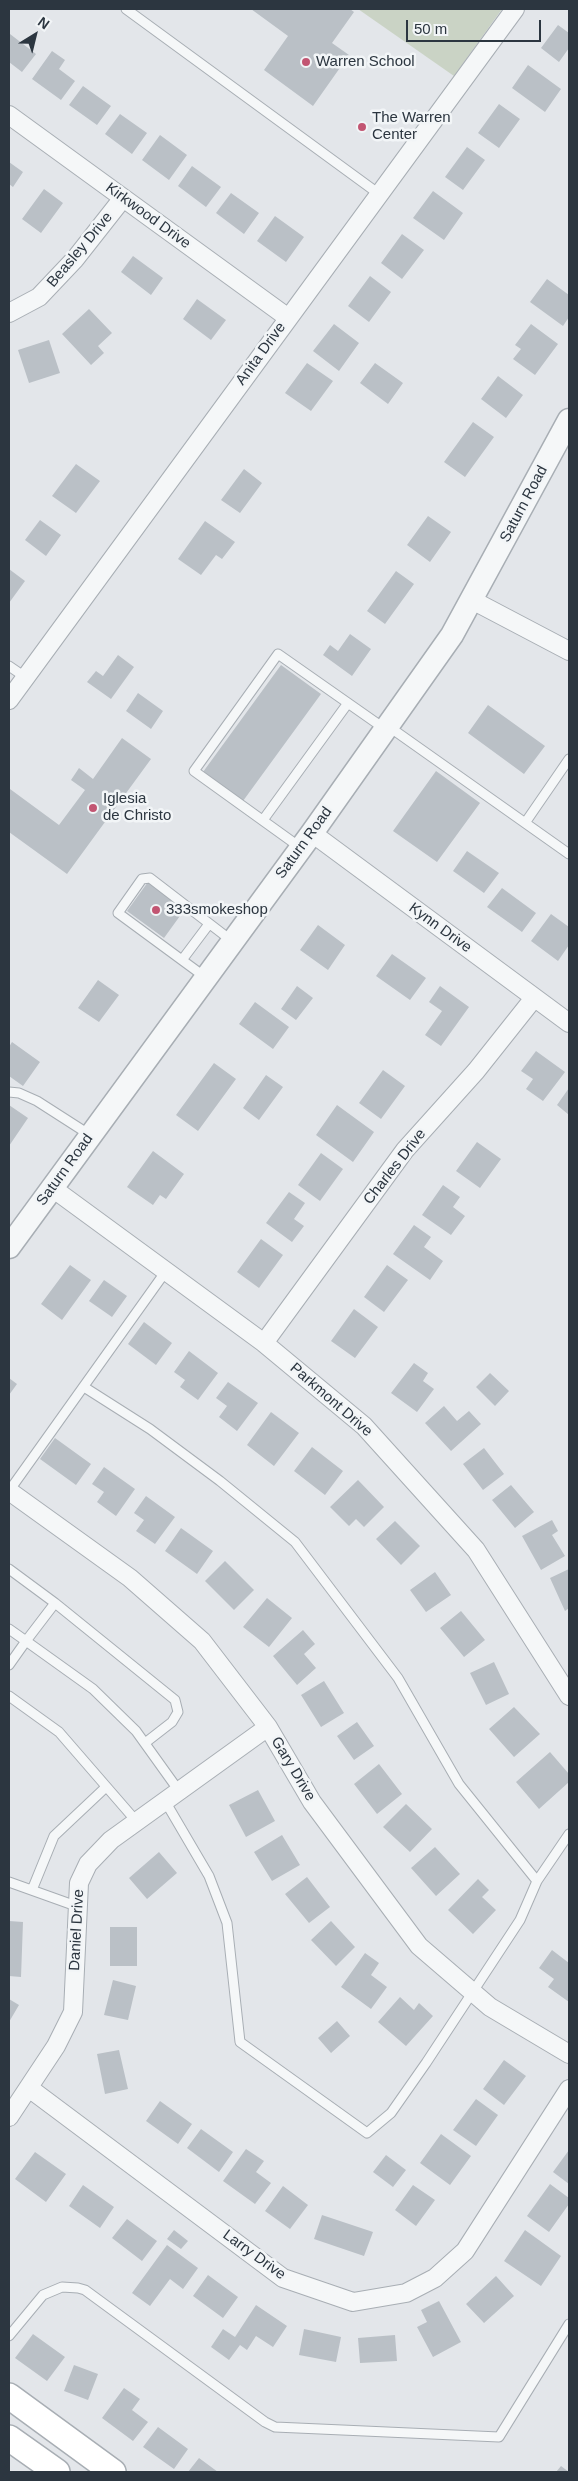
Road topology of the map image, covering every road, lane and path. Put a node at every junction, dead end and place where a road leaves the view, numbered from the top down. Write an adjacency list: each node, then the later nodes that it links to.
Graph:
1 (126, 9): 4 (lane)
2 (515, 9): 4 (street, Anita Drive)
3 (9, 115): 5 (street, Kirkwood Drive)
4 (379, 194): 7 (street, Anita Drive)
5 (123, 198): 6 (street, Beasley Drive); 7 (street, Kirkwood Drive)
6 (9, 312)
7 (287, 318): 12 (street, Anita Drive)
8 (569, 420): 9 (street, Saturn Road)
9 (472, 600): 10 (street); 15 (street, Saturn Road)
10 (569, 651)
11 (9, 666): 12 (lane)
12 (25, 677): 13 (street, Anita Drive)
13 (9, 700)
14 (348, 703): 15 (lane); 17 (lane); 17 (lane)
15 (386, 728): 18 (lane); 19 (street, Saturn Road)
16 (569, 759): 18 (lane)
17 (263, 820): 19 (lane)
18 (525, 822): 20 (lane)
19 (306, 840): 22 (street, Saturn Road); 25 (street, Kynn Drive)
20 (569, 854)
21 (209, 924): 22 (lane); 23 (lane); 23 (lane)
22 (232, 941): 24 (street, Saturn Road)
23 (182, 960): 24 (lane)
24 (206, 977): 28 (street, Saturn Road)
25 (534, 998): 26 (street, Kynn Drive); 32 (street, Charles Drive)
26 (569, 1023)
27 (9, 1092): 28 (lane)
28 (90, 1135): 29 (street, Saturn Road)
29 (51, 1187): 30 (street, Saturn Road); 31 (street, Parkmont Drive)
30 (9, 1247)
31 (166, 1271): 32 (street, Parkmont Drive); 33 (lane)
32 (264, 1343): 41 (street, Parkmont Drive)
33 (84, 1387): 34 (lane); 48 (lane)
34 (9, 1491): 42 (street, Gary Drive)
35 (9, 1569): 36 (lane)
36 (55, 1603): 38 (lane); 43 (lane)
37 (9, 1629): 38 (lane)
38 (26, 1642): 39 (lane); 43 (lane)
39 (9, 1665)
40 (9, 1696): 44 (lane)
41 (569, 1696)
42 (268, 1727): 45 (street, Daniel Drive); 52 (street, Gary Drive)
43 (145, 1743): 45 (lane)
44 (106, 1787): 46 (lane); 50 (lane)
45 (172, 1796): 46 (street, Daniel Drive); 52 (lane)
46 (137, 1822): 51 (street, Daniel Drive)
47 (569, 1834): 48 (lane)
48 (537, 1881): 52 (lane)
49 (9, 1882): 50 (lane)
50 (32, 1890): 51 (lane)
51 (76, 1906): 54 (street, Daniel Drive)
52 (473, 1993): 53 (street, Gary Drive)
53 (569, 2054)
54 (29, 2088): 55 (street, Larry Drive); 56 (street, Daniel Drive)
55 (569, 2089)
56 (9, 2117)
57 (569, 2324): 58 (lane)
58 (9, 2336)
59 (9, 2396): 62 (main road)
60 (9, 2438): 61 (main road)
61 (57, 2472)
62 (113, 2472)

